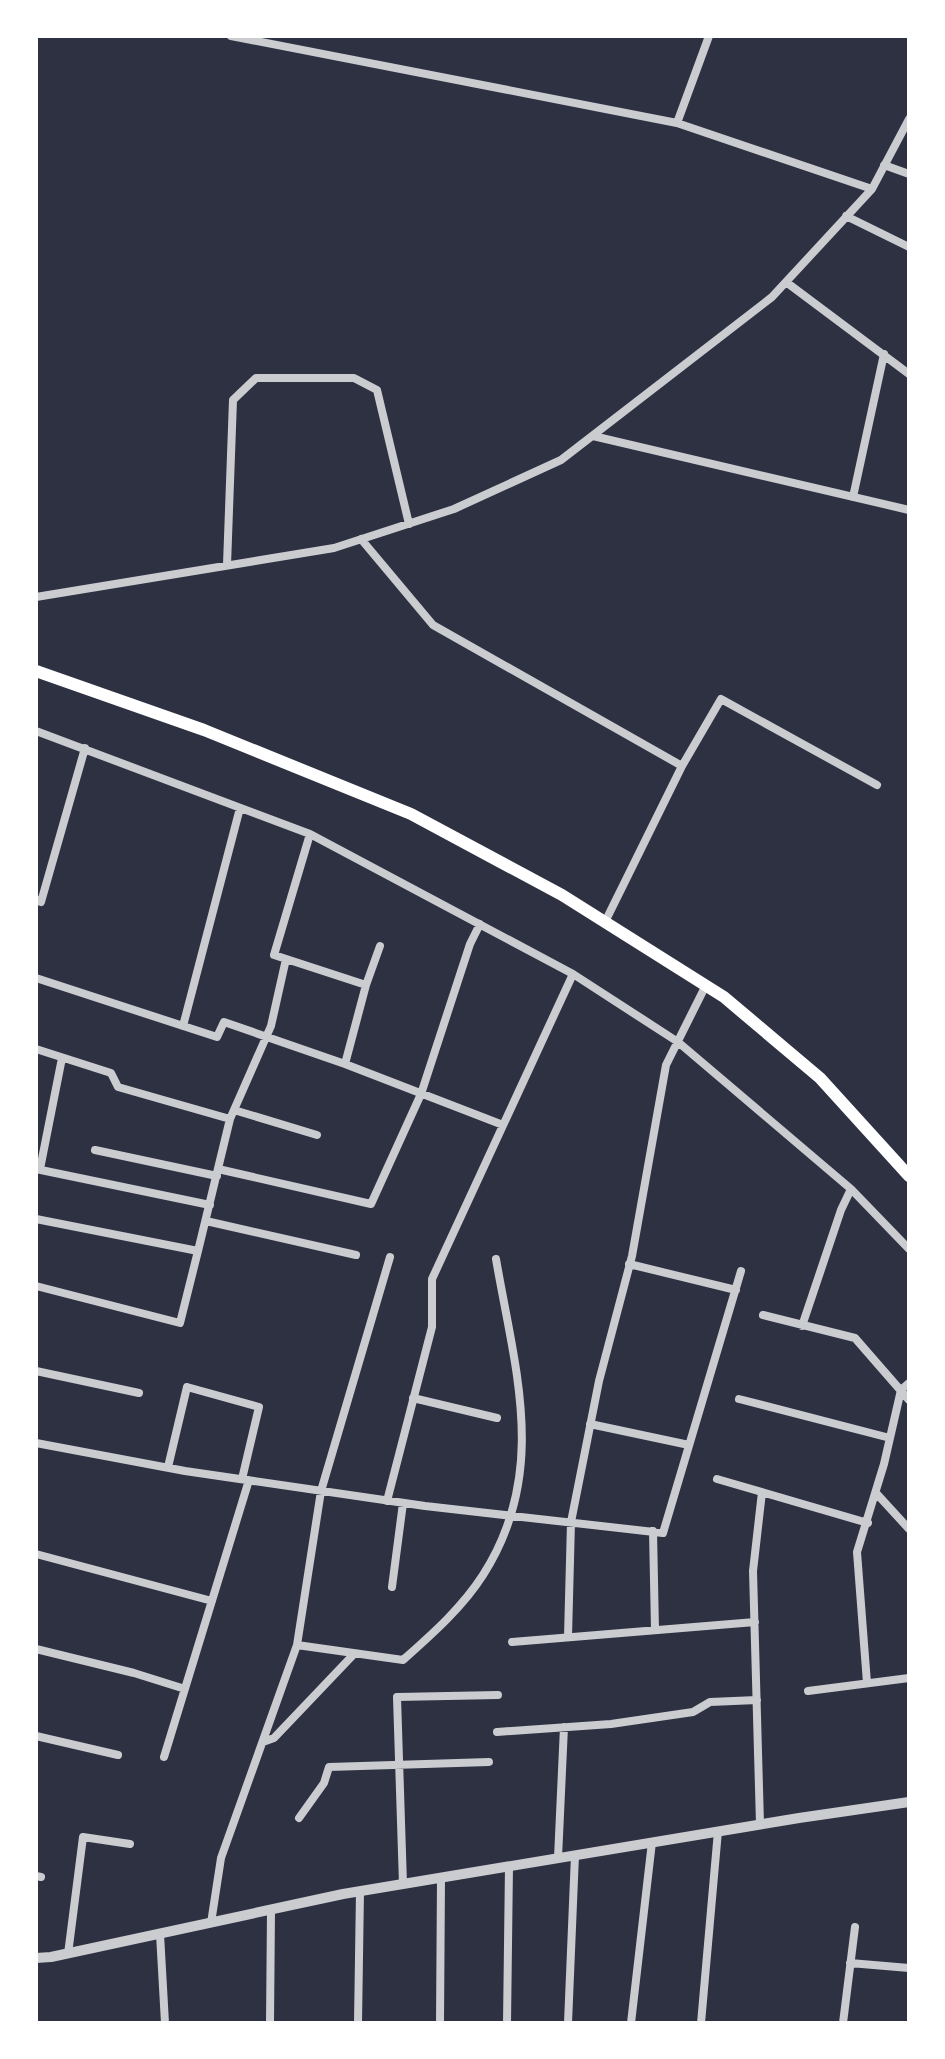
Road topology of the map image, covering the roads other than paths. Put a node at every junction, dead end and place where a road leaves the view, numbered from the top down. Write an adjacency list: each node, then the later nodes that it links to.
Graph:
1 (231, 36): 4 (street)
2 (709, 36): 4 (street)
3 (909, 119): 5 (street)
4 (677, 123): 7 (street)
5 (884, 165): 6 (street); 7 (street)
6 (909, 174)
7 (872, 189): 8 (street)
8 (846, 216): 9 (street); 10 (street)
9 (909, 247)
10 (786, 282): 11 (street); 13 (street)
11 (884, 354): 12 (street); 14 (street)
12 (909, 374)
13 (593, 436): 14 (street); 16 (street)
14 (853, 497): 15 (street)
15 (909, 510)
16 (409, 524): 17 (street); 18 (street)
17 (361, 539): 18 (street); 23 (street)
18 (227, 565): 19 (street)
19 (36, 597)
20 (36, 671): 28 (main road)
21 (36, 731): 22 (street)
22 (85, 748): 25 (street); 27 (street)
23 (682, 766): 24 (street); 28 (street)
24 (877, 785)
25 (240, 808): 26 (street); 36 (street)
26 (310, 834): 29 (street); 31 (street)
27 (36, 900)
28 (605, 922): 35 (main road)
29 (480, 924): 32 (street); 42 (street)
30 (380, 946): 34 (street)
31 (286, 959): 34 (street); 37 (street)
32 (573, 974): 38 (street); 45 (street)
33 (36, 978): 36 (street)
34 (366, 985): 41 (street)
35 (706, 985): 38 (street); 50 (main road)
36 (183, 1026): 37 (street)
37 (266, 1037): 41 (street); 43 (street)
38 (678, 1042): 51 (street); 60 (street)
39 (36, 1049): 40 (street)
40 (62, 1058): 44 (street); 48 (street)
41 (345, 1064): 42 (street)
42 (421, 1094): 45 (street); 49 (street)
43 (234, 1110): 44 (street); 46 (street)
44 (230, 1119): 49 (street)
45 (503, 1125): 70 (street)
46 (317, 1135)
47 (95, 1150): 49 (street)
48 (38, 1169): 52 (street)
49 (217, 1173): 52 (street)
50 (909, 1176)
51 (851, 1189): 55 (street); 65 (street)
52 (210, 1205): 54 (street)
53 (36, 1219): 56 (street)
54 (206, 1221): 56 (street); 57 (street)
55 (909, 1249)
56 (198, 1251): 62 (street)
57 (356, 1255)
58 (390, 1257): 81 (street)
59 (496, 1259): 86 (street)
60 (629, 1264): 63 (street); 74 (street)
61 (741, 1271): 63 (street)
62 (36, 1286)
63 (736, 1290): 77 (street)
64 (763, 1315): 65 (street)
65 (802, 1326): 68 (street)
66 (36, 1371): 69 (street)
67 (909, 1383): 68 (street)
68 (901, 1390): 72 (street); 75 (street)
69 (139, 1393)
70 (413, 1398): 73 (street); 84 (street)
71 (739, 1399): 75 (street)
72 (909, 1400)
73 (497, 1418)
74 (590, 1424): 77 (street); 87 (street)
75 (890, 1438): 83 (street)
76 (36, 1443): 78 (street)
77 (689, 1445): 90 (street)
78 (168, 1467): 79 (street); 79 (street)
79 (246, 1479): 81 (street); 93 (street)
80 (717, 1479): 82 (street)
81 (321, 1491): 84 (street); 98 (street)
82 (762, 1492): 88 (street); 94 (street)
83 (876, 1493): 88 (street); 89 (street)
84 (387, 1501): 85 (street)
85 (403, 1503): 86 (street); 92 (street)
86 (512, 1516): 87 (street); 100 (street)
87 (571, 1522): 90 (street); 96 (street)
88 (868, 1523): 102 (street)
89 (909, 1529)
90 (653, 1531): 95 (street)
91 (36, 1554): 93 (street)
92 (392, 1587)
93 (212, 1601): 103 (street)
94 (755, 1622): 95 (street); 106 (street)
95 (655, 1630): 96 (street)
96 (568, 1637): 97 (street)
97 (512, 1642)
98 (297, 1645): 100 (street); 110 (street)
99 (36, 1649): 103 (street)
100 (354, 1654): 110 (street)
101 (909, 1678): 102 (street)
102 (867, 1683): 104 (street)
103 (185, 1689): 112 (street)
104 (808, 1691)
105 (498, 1695): 114 (street)
106 (757, 1700): 107 (street); 117 (street)
107 (564, 1727): 108 (street); 122 (street)
108 (497, 1732)
109 (36, 1736): 111 (street)
110 (263, 1742): 128 (street)
111 (118, 1755)
112 (164, 1757)
113 (489, 1762): 114 (street)
114 (399, 1764): 116 (street); 125 (street)
115 (909, 1802): 117 (street)
116 (299, 1818)
117 (760, 1824): 118 (street)
118 (718, 1831): 119 (street); 142 (street)
119 (652, 1842): 121 (street); 141 (street)
120 (130, 1844): 131 (street)
121 (575, 1855): 122 (street); 140 (street)
122 (558, 1858): 123 (street)
123 (509, 1866): 124 (street); 139 (street)
124 (441, 1878): 125 (street); 138 (street)
125 (403, 1884): 126 (street)
126 (360, 1891): 127 (street); 137 (street)
127 (271, 1910): 128 (street); 136 (street)
128 (211, 1923): 130 (street)
129 (855, 1927): 133 (street)
130 (160, 1934): 131 (street); 135 (street)
131 (68, 1954): 132 (street)
132 (36, 1958)
133 (850, 1963): 134 (street); 143 (street)
134 (909, 1968)
135 (165, 2023)
136 (270, 2023)
137 (358, 2023)
138 (440, 2023)
139 (507, 2023)
140 (568, 2023)
141 (631, 2023)
142 (701, 2023)
143 (843, 2023)

